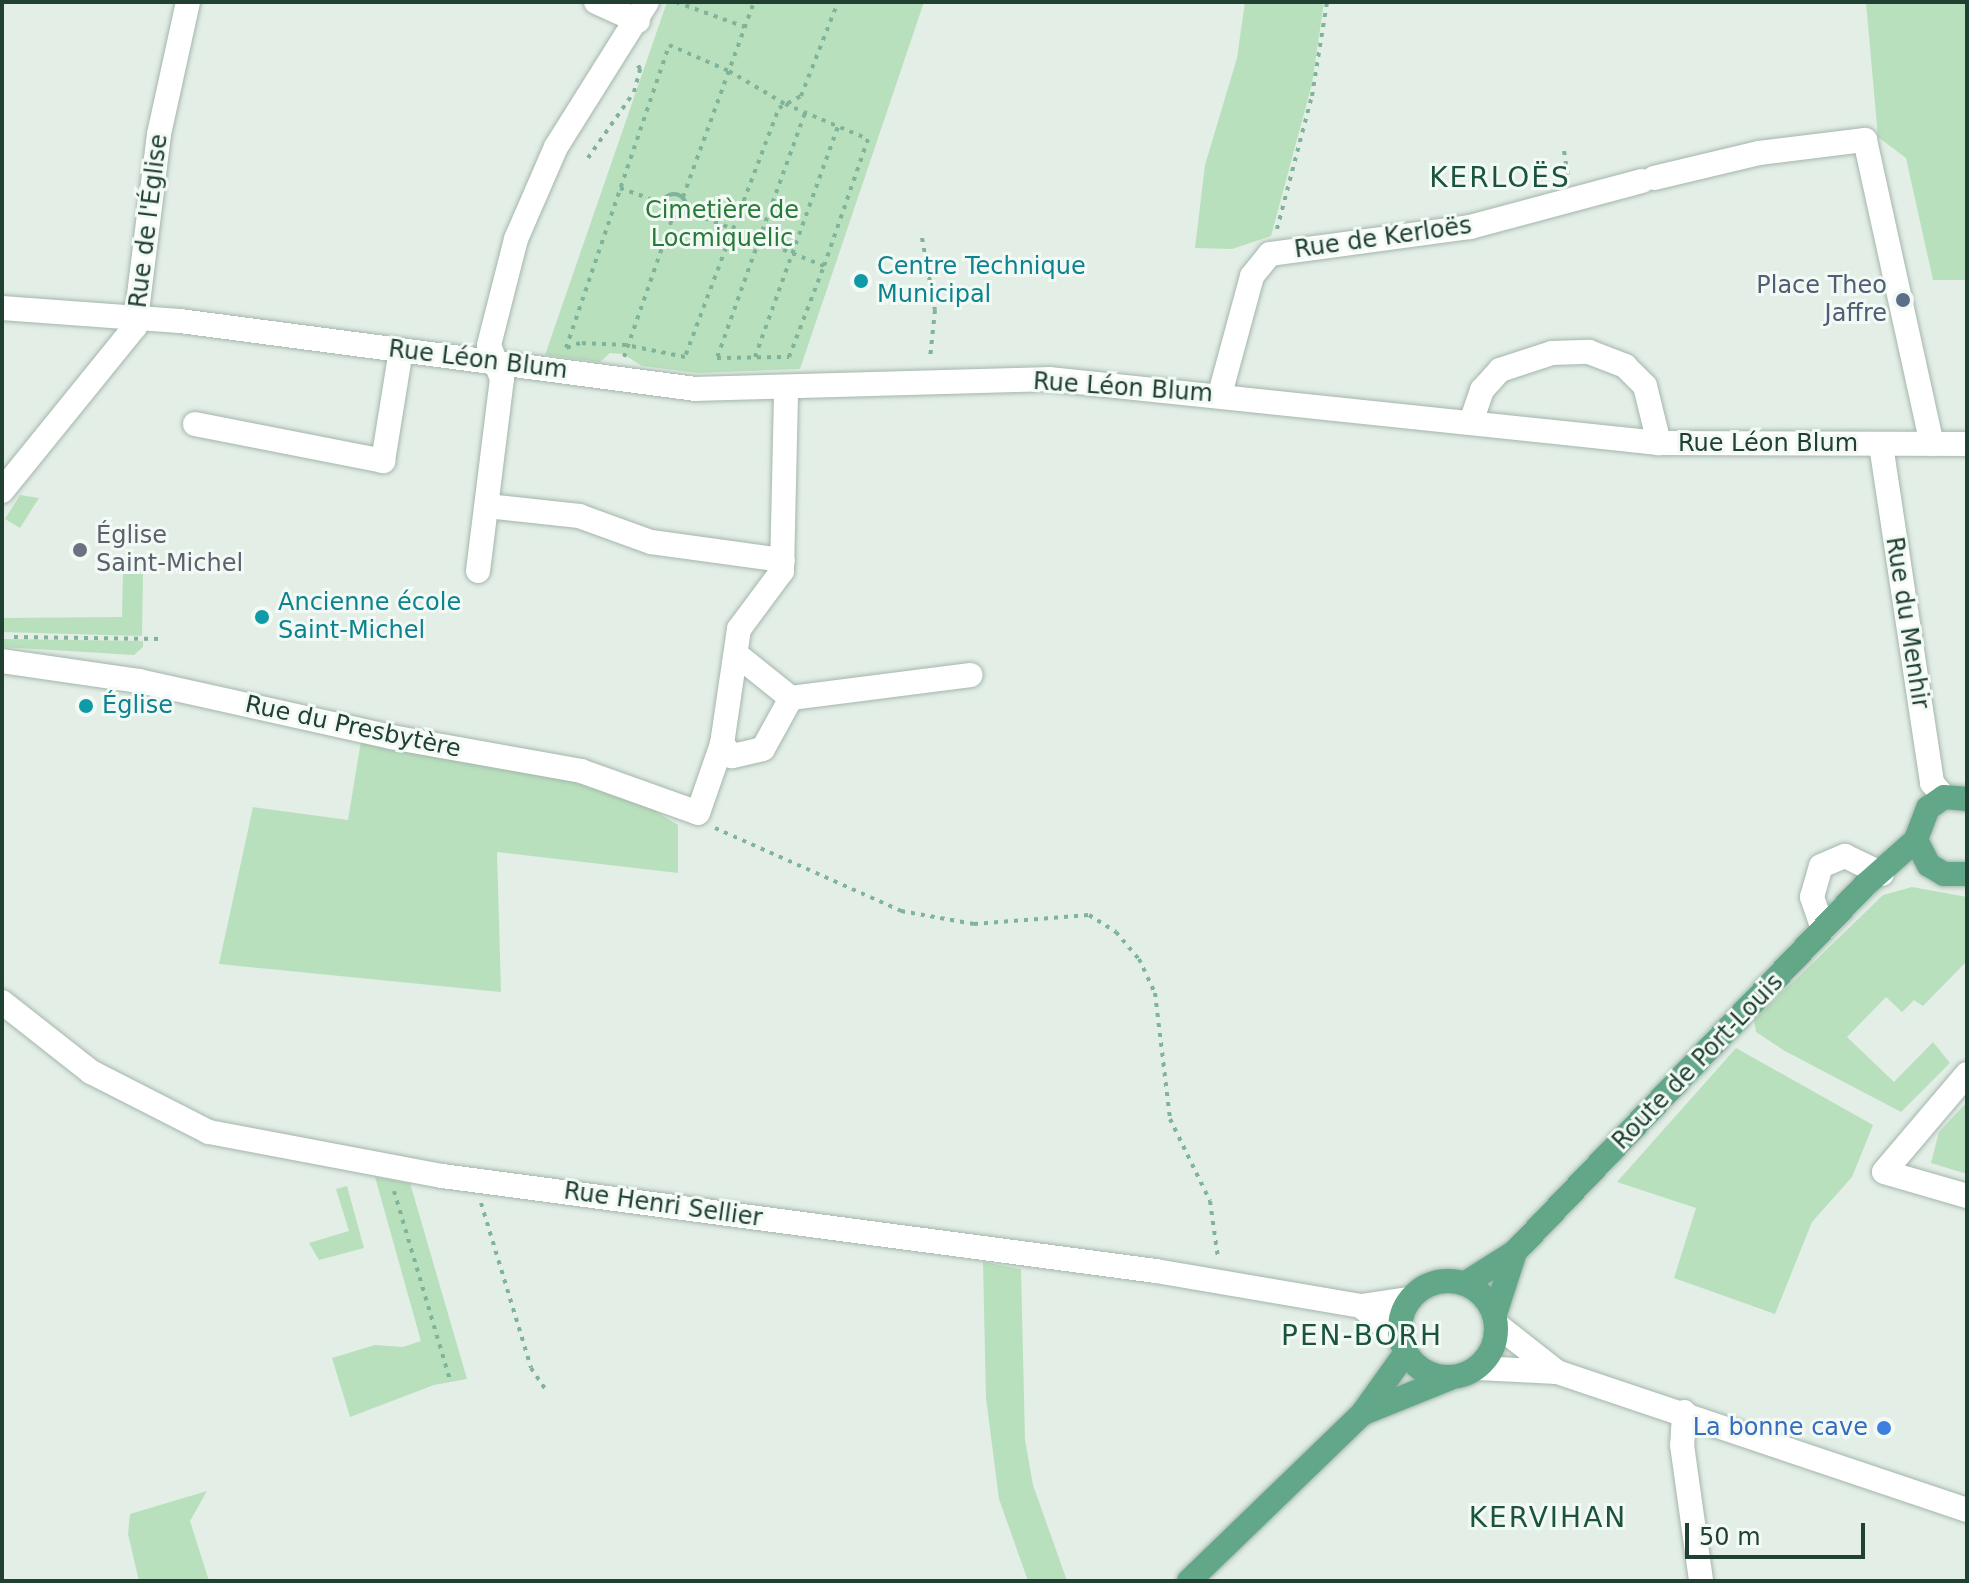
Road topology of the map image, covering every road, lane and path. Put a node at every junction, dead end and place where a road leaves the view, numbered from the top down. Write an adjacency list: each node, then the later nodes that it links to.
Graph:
1 (188, 2): 26 (street, Rue de l'Église)
2 (596, 2): 7 (street)
3 (676, 2): 8 (path)
4 (754, 2): 8 (path)
5 (838, 2): 10 (path)
6 (1327, 2): 23 (path)
7 (637, 21): 13 (path); 30 (street)
8 (745, 27): 9 (path)
9 (729, 71): 10 (path); 14 (path); 15 (path)
10 (785, 104): 11 (path); 19 (path)
11 (805, 113): 12 (path); 21 (path)
12 (838, 126): 22 (path); 24 (path)
13 (588, 158)
14 (620, 188): 16 (path); 27 (path)
15 (683, 197): 16 (path); 17 (path)
16 (662, 203): 18 (path)
17 (686, 211): 18 (path); 19 (path)
18 (672, 219): 27 (path)
19 (733, 229): 27 (path)
20 (922, 238): 33 (path)
21 (759, 240): 22 (path); 29 (path)
22 (790, 253): 24 (path); 29 (path)
23 (1270, 254): 35 (street, Rue de Kerloës); 39 (street, Rue de Kerloës)
24 (824, 266): 29 (path)
25 (2, 308): 26 (street, Rue Léon Blum)
26 (137, 317): 28 (street, Rue Léon Blum); 42 (street, Rue de l'Église)
27 (626, 345): 32 (path)
28 (401, 350): 30 (street, Rue Léon Blum); 37 (street)
29 (755, 357): 31 (path)
30 (497, 363): 32 (street, Rue Léon Blum); 43 (street)
31 (753, 371)
32 (624, 379): 34 (street, Rue Léon Blum)
33 (928, 384): 34 (street, Rue Léon Blum); 35 (street, Rue Léon Blum)
34 (786, 390): 44 (street)
35 (1220, 394): 36 (street, Rue Léon Blum)
36 (1471, 422): 38 (street, Rue Léon Blum); 38 (street)
37 (195, 424)
38 (1659, 443): 41 (street, Rue Léon Blum)
39 (1932, 444): 40 (street, Rue Léon Blum); 41 (street, Rue Léon Blum)
40 (1967, 444)
41 (1881, 445): 53 (street, Rue du Menhir)
42 (2, 491)
43 (487, 506): 44 (street); 45 (street)
44 (783, 560): 48 (street)
45 (478, 571)
46 (2, 636): 47 (path)
47 (160, 639)
48 (736, 654): 51 (street); 52 (street)
49 (2, 661): 54 (street, Rue du Presbytère)
50 (971, 675): 51 (street)
51 (791, 698): 52 (street)
52 (722, 744): 54 (street)
53 (1959, 796): 55 (main road, Route de Port-Louis)
54 (698, 813): 66 (path)
55 (1916, 840): 56 (main road); 57 (main road, Route de Port-Louis)
56 (1929, 865): 57 (main road); 58 (main road)
57 (1882, 874): 59 (main road, Route de Port-Louis); 59 (street)
58 (1965, 876)
59 (1823, 929): 65 (main road, Route de Port-Louis)
60 (2, 1002): 62 (street, Rue Henri Sellier)
61 (1967, 1074): 64 (street)
62 (386, 1165): 63 (street, Rue Henri Sellier); 75 (path)
63 (479, 1181): 66 (street, Rue Henri Sellier); 76 (path)
64 (1967, 1196)
65 (1515, 1252): 67 (main road); 70 (main road)
66 (1222, 1281): 69 (street, Rue Henri Sellier)
67 (1466, 1283): 68 (main road); 70 (main road)
68 (1409, 1299): 69 (street, Rue Henri Sellier); 71 (main road)
69 (1361, 1306): 71 (street)
70 (1496, 1319): 72 (main road); 73 (street)
71 (1403, 1347): 74 (main road); 78 (main road)
72 (1478, 1368): 73 (street); 74 (main road)
73 (1557, 1372): 77 (street)
74 (1450, 1378): 78 (main road)
75 (450, 1380)
76 (545, 1389)
77 (1684, 1412): 79 (street); 81 (street)
78 (1362, 1414): 80 (main road)
79 (1967, 1510)
80 (1189, 1581)
81 (1701, 1581)

